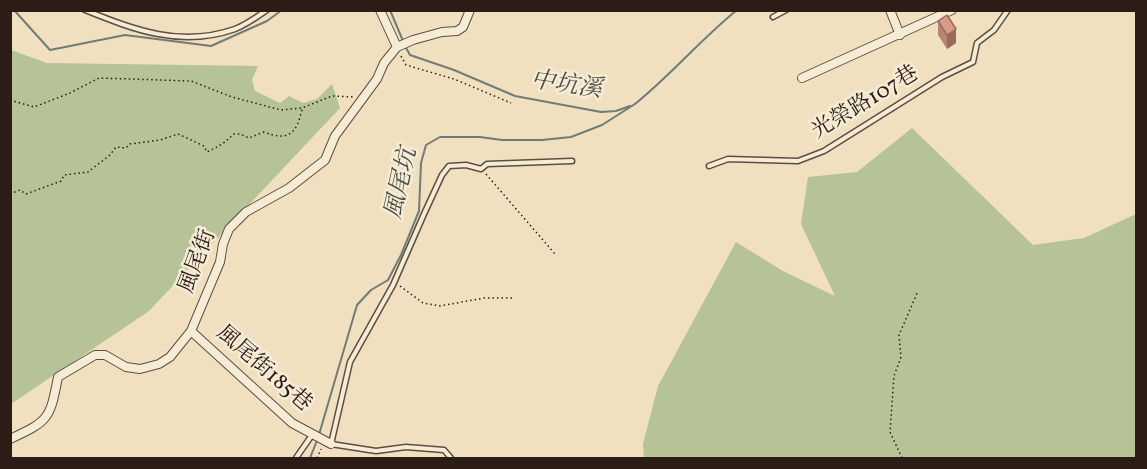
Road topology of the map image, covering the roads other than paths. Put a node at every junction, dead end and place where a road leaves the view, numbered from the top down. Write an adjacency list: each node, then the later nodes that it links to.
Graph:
1 (85, 10): 2 (lane)
2 (267, 10)
3 (380, 10): 11 (street)
4 (470, 10): 11 (street)
5 (786, 10): 9 (lane)
6 (890, 10): 10 (street)
7 (952, 10): 10 (street)
8 (1008, 10): 14 (lane, 光榮路107巷)
9 (773, 17)
10 (900, 35): 12 (street)
11 (397, 47): 15 (street, 風尾街)
12 (802, 78)
13 (572, 161): 18 (lane)
14 (709, 166)
15 (191, 331): 16 (street, 風尾街185巷); 17 (street, 風尾街)
16 (312, 435): 18 (street, 風尾街185巷); 19 (lane)
17 (10, 439)
18 (331, 444): 20 (lane)
19 (296, 459)
20 (451, 459)

